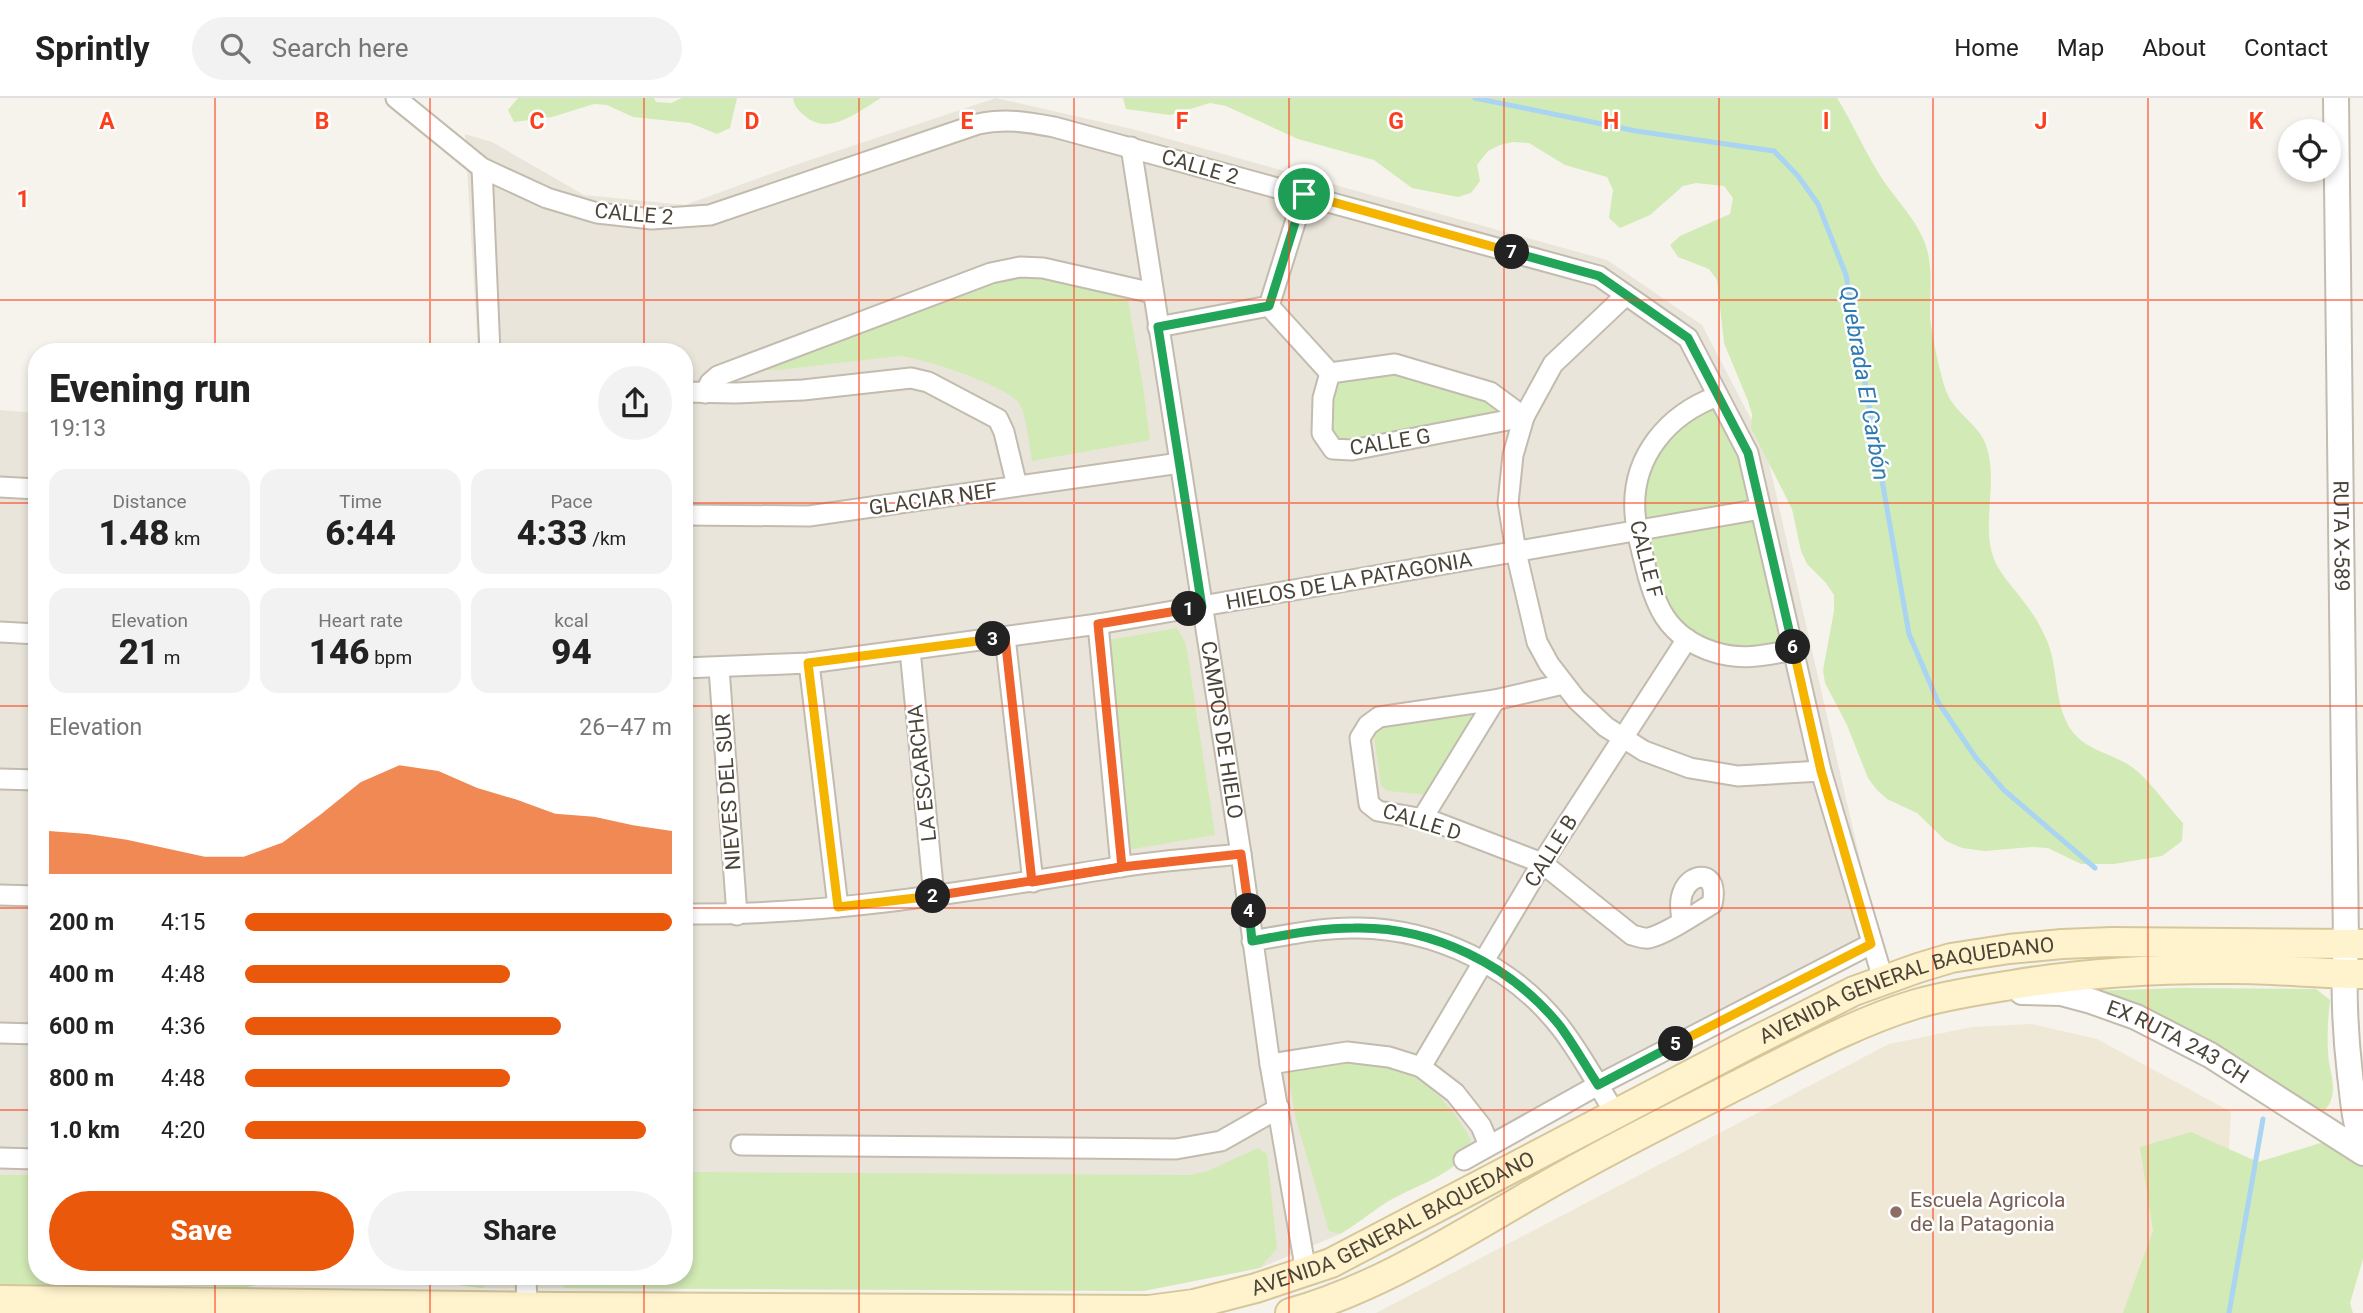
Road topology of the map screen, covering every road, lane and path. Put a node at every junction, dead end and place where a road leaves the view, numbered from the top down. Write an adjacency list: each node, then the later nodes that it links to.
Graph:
1 (396, 98): 4 (street, CALLE 2)
2 (2336, 98): 55 (street, RUTA X-589)
3 (1131, 148): 4 (street, CALLE 2); 5 (street, CALLE 2); 6 (street, CAMPOS DE HIELO)
4 (482, 168): 10 (street)
5 (1304, 194): 7 (street, CALLE 2); 8 (street)
6 (1153, 293): 9 (street, CAMPOS DE HIELO); 13 (street)
7 (1626, 295): 14 (street, CALLE 2); 15 (street)
8 (1269, 306): 9 (street); 11 (street)
9 (1158, 327): 16 (street, CAMPOS DE HIELO)
10 (490, 343)
11 (1330, 373): 15 (street); 15 (street, CALLE G)
12 (693, 392): 13 (street)
13 (705, 393): 17 (street)
14 (1718, 396): 20 (street, CALLE 2); 22 (street, CALLE F)
15 (1524, 417): 23 (street)
16 (1180, 463): 17 (street, GLACIAR NEF); 24 (street, CAMPOS DE HIELO)
17 (1017, 486): 21 (street, GLACIAR NEF)
18 (0, 488): 19 (street)
19 (28, 489)
20 (1761, 509): 22 (street, HIELOS DE LA PATAGONIA); 31 (street, CALLE 2)
21 (693, 515)
22 (1637, 531): 23 (street, HIELOS DE LA PATAGONIA); 29 (street, CALLE F)
23 (1516, 552): 24 (street, HIELOS DE LA PATAGONIA); 35 (street)
24 (1202, 607): 25 (street, HIELOS DE LA PATAGONIA); 42 (street, CAMPOS DE HIELO)
25 (1098, 624): 28 (street, HIELOS DE LA PATAGONIA); 44 (street)
26 (0, 632): 27 (street)
27 (28, 634)
28 (1005, 637): 30 (street, HIELOS DE LA PATAGONIA); 45 (street)
29 (1687, 639): 31 (street, CALLE F); 37 (street, CALLE B)
30 (910, 650): 32 (street, HIELOS DE LA PATAGONIA); 48 (street, LA ESCARCHA)
31 (1793, 650): 38 (street, CALLE 2)
32 (808, 663): 34 (street, HIELOS DE LA PATAGONIA); 49 (street)
33 (693, 668): 34 (street, HIELOS DE LA PATAGONIA)
34 (719, 668): 51 (street, NIEVES DEL SUR)
35 (1563, 684): 36 (street, CALLE D); 37 (street)
36 (1495, 700): 41 (street); 41 (street, CALLE D)
37 (1623, 738): 38 (street); 43 (street, CALLE B)
38 (1821, 771): 54 (street, CALLE 2)
39 (0, 779): 40 (street)
40 (28, 780)
41 (1422, 819): 43 (street, CALLE D)
42 (1241, 854): 44 (street); 53 (street, CAMPOS DE HIELO)
43 (1542, 863): 52 (street, CALLE D); 56 (street, CALLE B)
44 (1122, 867): 45 (street)
45 (1032, 882): 48 (street)
46 (0, 895): 47 (street)
47 (28, 896)
48 (934, 896): 49 (street)
49 (838, 907): 51 (street)
50 (693, 914): 51 (street)
51 (737, 915)
52 (1682, 921)
53 (1252, 941): 56 (street); 63 (street, CAMPOS DE HIELO)
54 (1871, 944): 58 (street, CALLE 2); 65 (street)
55 (2354, 944): 57 (street, RUTA X-589); 58 (main road, AVENIDA GENERAL BAQUEDANO)
56 (1485, 962): 64 (street, CALLE B); 65 (street)
57 (2353, 974): 59 (main road, AVENIDA GENERAL BAQUEDANO); 62 (street); 68 (street)
58 (1883, 979): 67 (main road, AVENIDA GENERAL BAQUEDANO)
59 (1972, 991): 68 (street, EX RUTA 243 CH); 78 (main road, AVENIDA GENERAL BAQUEDANO)
60 (0, 1034): 61 (street)
61 (28, 1034)
62 (2363, 1063)
63 (1270, 1064): 64 (street); 66 (street, CAMPOS DE HIELO)
64 (1421, 1067): 70 (street)
65 (1598, 1085): 67 (street); 70 (street)
66 (1279, 1108): 69 (street); 74 (street, CAMPOS DE HIELO)
67 (1615, 1113): 74 (main road, AVENIDA GENERAL BAQUEDANO)
68 (2357, 1140)
69 (741, 1145)
70 (1489, 1145): 73 (street)
71 (0, 1158): 72 (street)
72 (28, 1159)
73 (1464, 1160)
74 (1306, 1272): 77 (main road, AVENIDA GENERAL BAQUEDANO); 78 (street)
75 (527, 1285): 77 (street)
76 (0, 1300): 77 (main road, AVENIDA GENERAL BAQUEDANO)
77 (528, 1310)
78 (1304, 1311)

